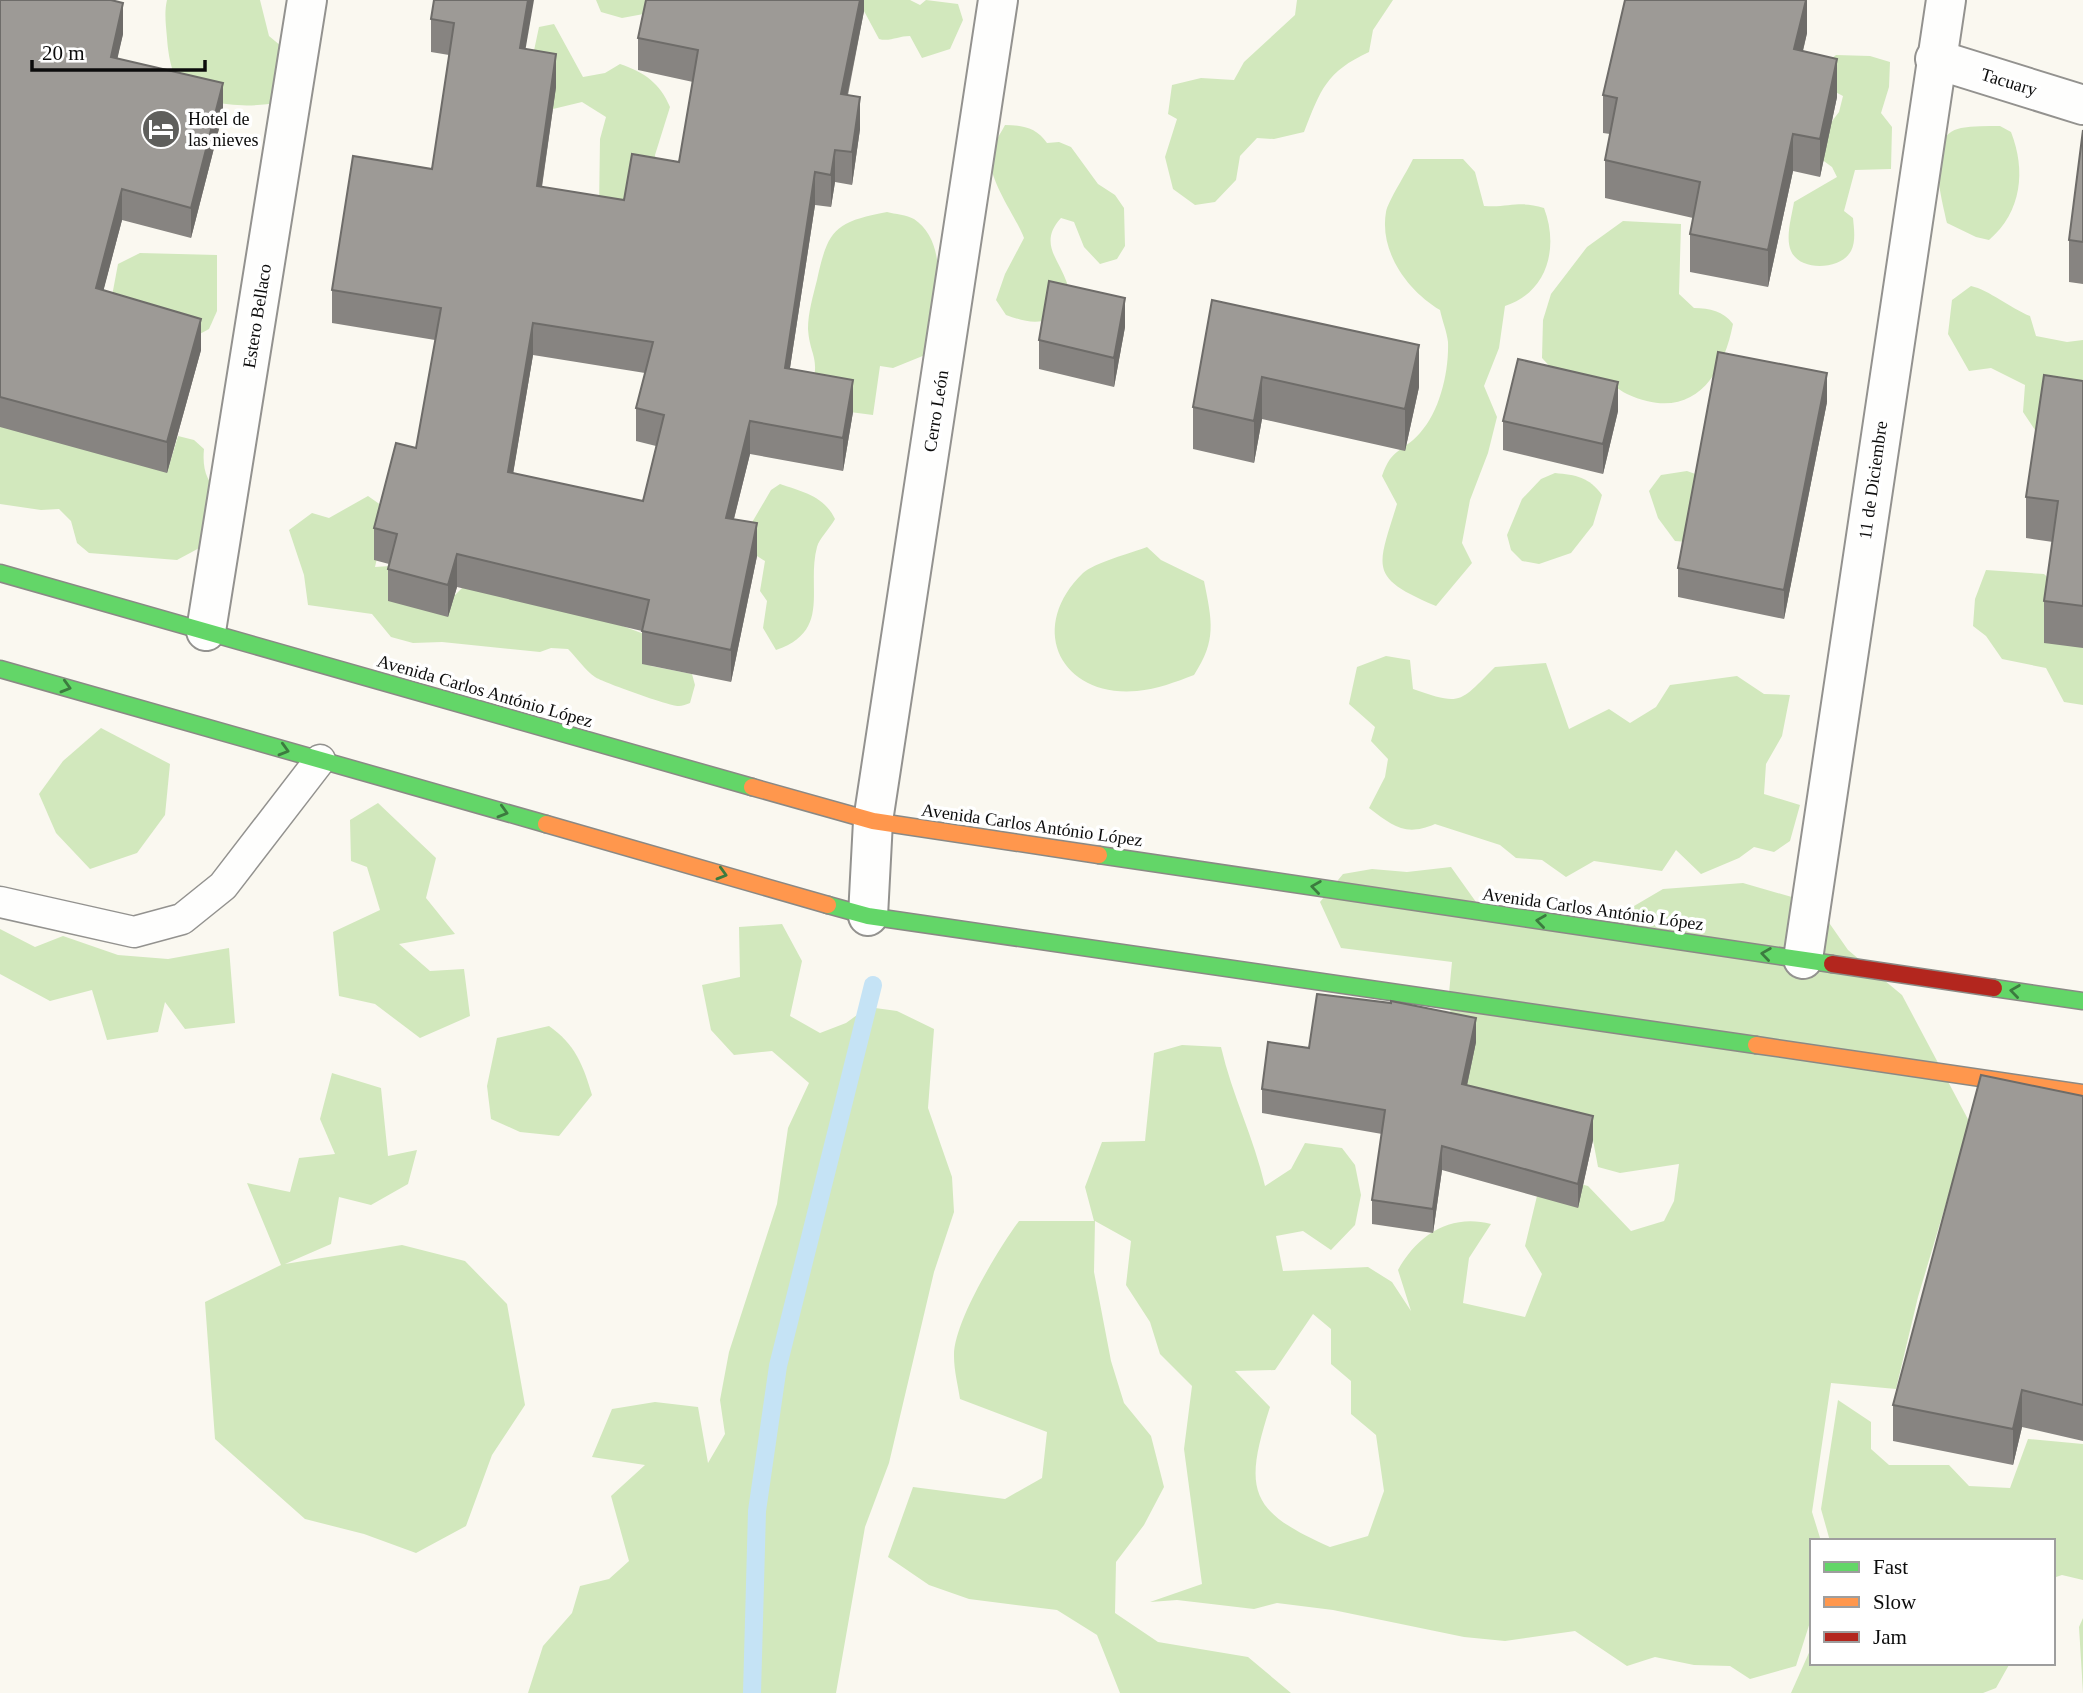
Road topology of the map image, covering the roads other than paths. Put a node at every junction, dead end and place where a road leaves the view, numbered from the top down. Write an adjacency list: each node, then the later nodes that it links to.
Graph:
1 (998, 0): 10 (street, Cerro León)
2 (1946, 0): 4 (street, 11 de Diciembre)
3 (302, 2): 7 (street, Estero Bellaco)
4 (1935, 59): 5 (street, Tacuary); 13 (street, 11 de Diciembre)
5 (2083, 105)
6 (0, 573): 7 (main road, Avenida Carlos António López)
7 (206, 631): 10 (main road, Avenida Carlos António López)
8 (0, 668): 9 (main road, one-way to 9)
9 (320, 760): 11 (lane); 12 (main road, one-way to 12)
10 (873, 821): 12 (street, Cerro León); 13 (main road, Avenida Carlos António López, one-way to 10)
11 (0, 902)
12 (868, 916): 15 (main road)
13 (1803, 960): 14 (main road, Avenida Carlos António López, one-way to 13)
14 (2083, 1001)
15 (2083, 1093)

